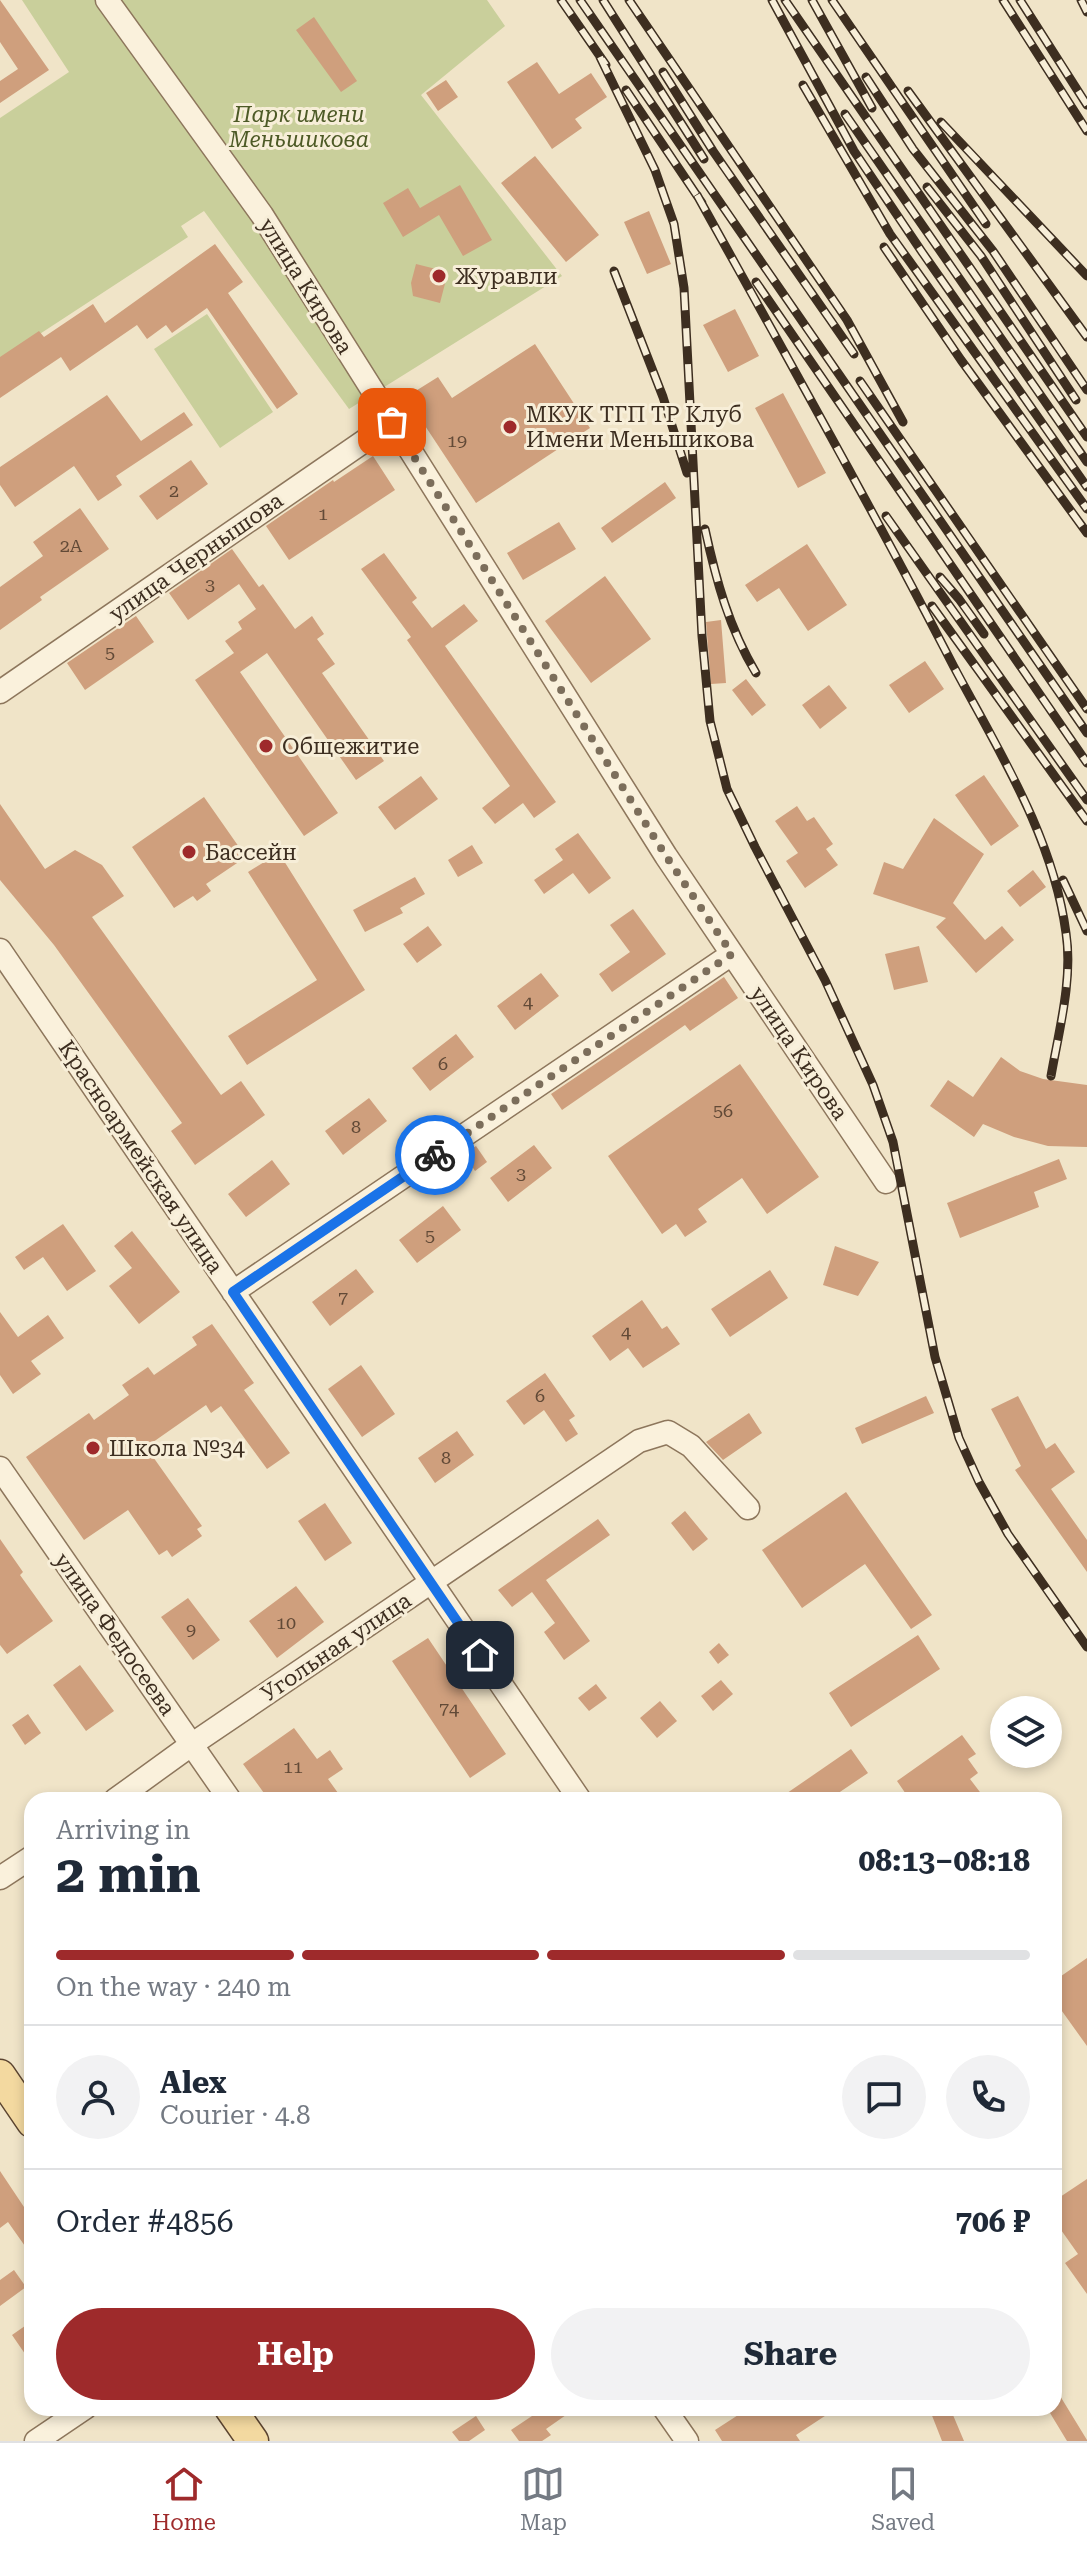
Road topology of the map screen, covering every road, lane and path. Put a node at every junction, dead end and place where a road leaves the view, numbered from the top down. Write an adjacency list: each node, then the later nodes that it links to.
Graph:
1 (107, 0): 2 (street, улица Кирова)
2 (392, 422): 3 (street, улица Чернышова); 5 (street, улица Кирова)
3 (0, 692)
4 (0, 950): 7 (street, Красноармейская улица)
5 (732, 954): 6 (street, улица Кирова); 7 (street)
6 (886, 1182)
7 (233, 1292): 10 (street, Красноармейская улица)
8 (0, 1468): 11 (street, улица Федосеева)
9 (748, 1508): 10 (street, Угольная улица)
10 (430, 1583): 11 (street, Угольная улица); 14 (street, Красноармейская улица)
11 (191, 1745): 12 (street, Угольная улица); 13 (street, улица Федосеева)
12 (126, 1792)
13 (224, 1792)
14 (574, 1792)
15 (24, 1862): 16 (street)
16 (0, 1878)
17 (0, 2075): 18 (main road)
18 (24, 2110)
19 (73, 2416): 22 (street)
20 (236, 2416): 23 (main road)
21 (670, 2416): 24 (street)
22 (36, 2441)
23 (253, 2441)
24 (687, 2441)

